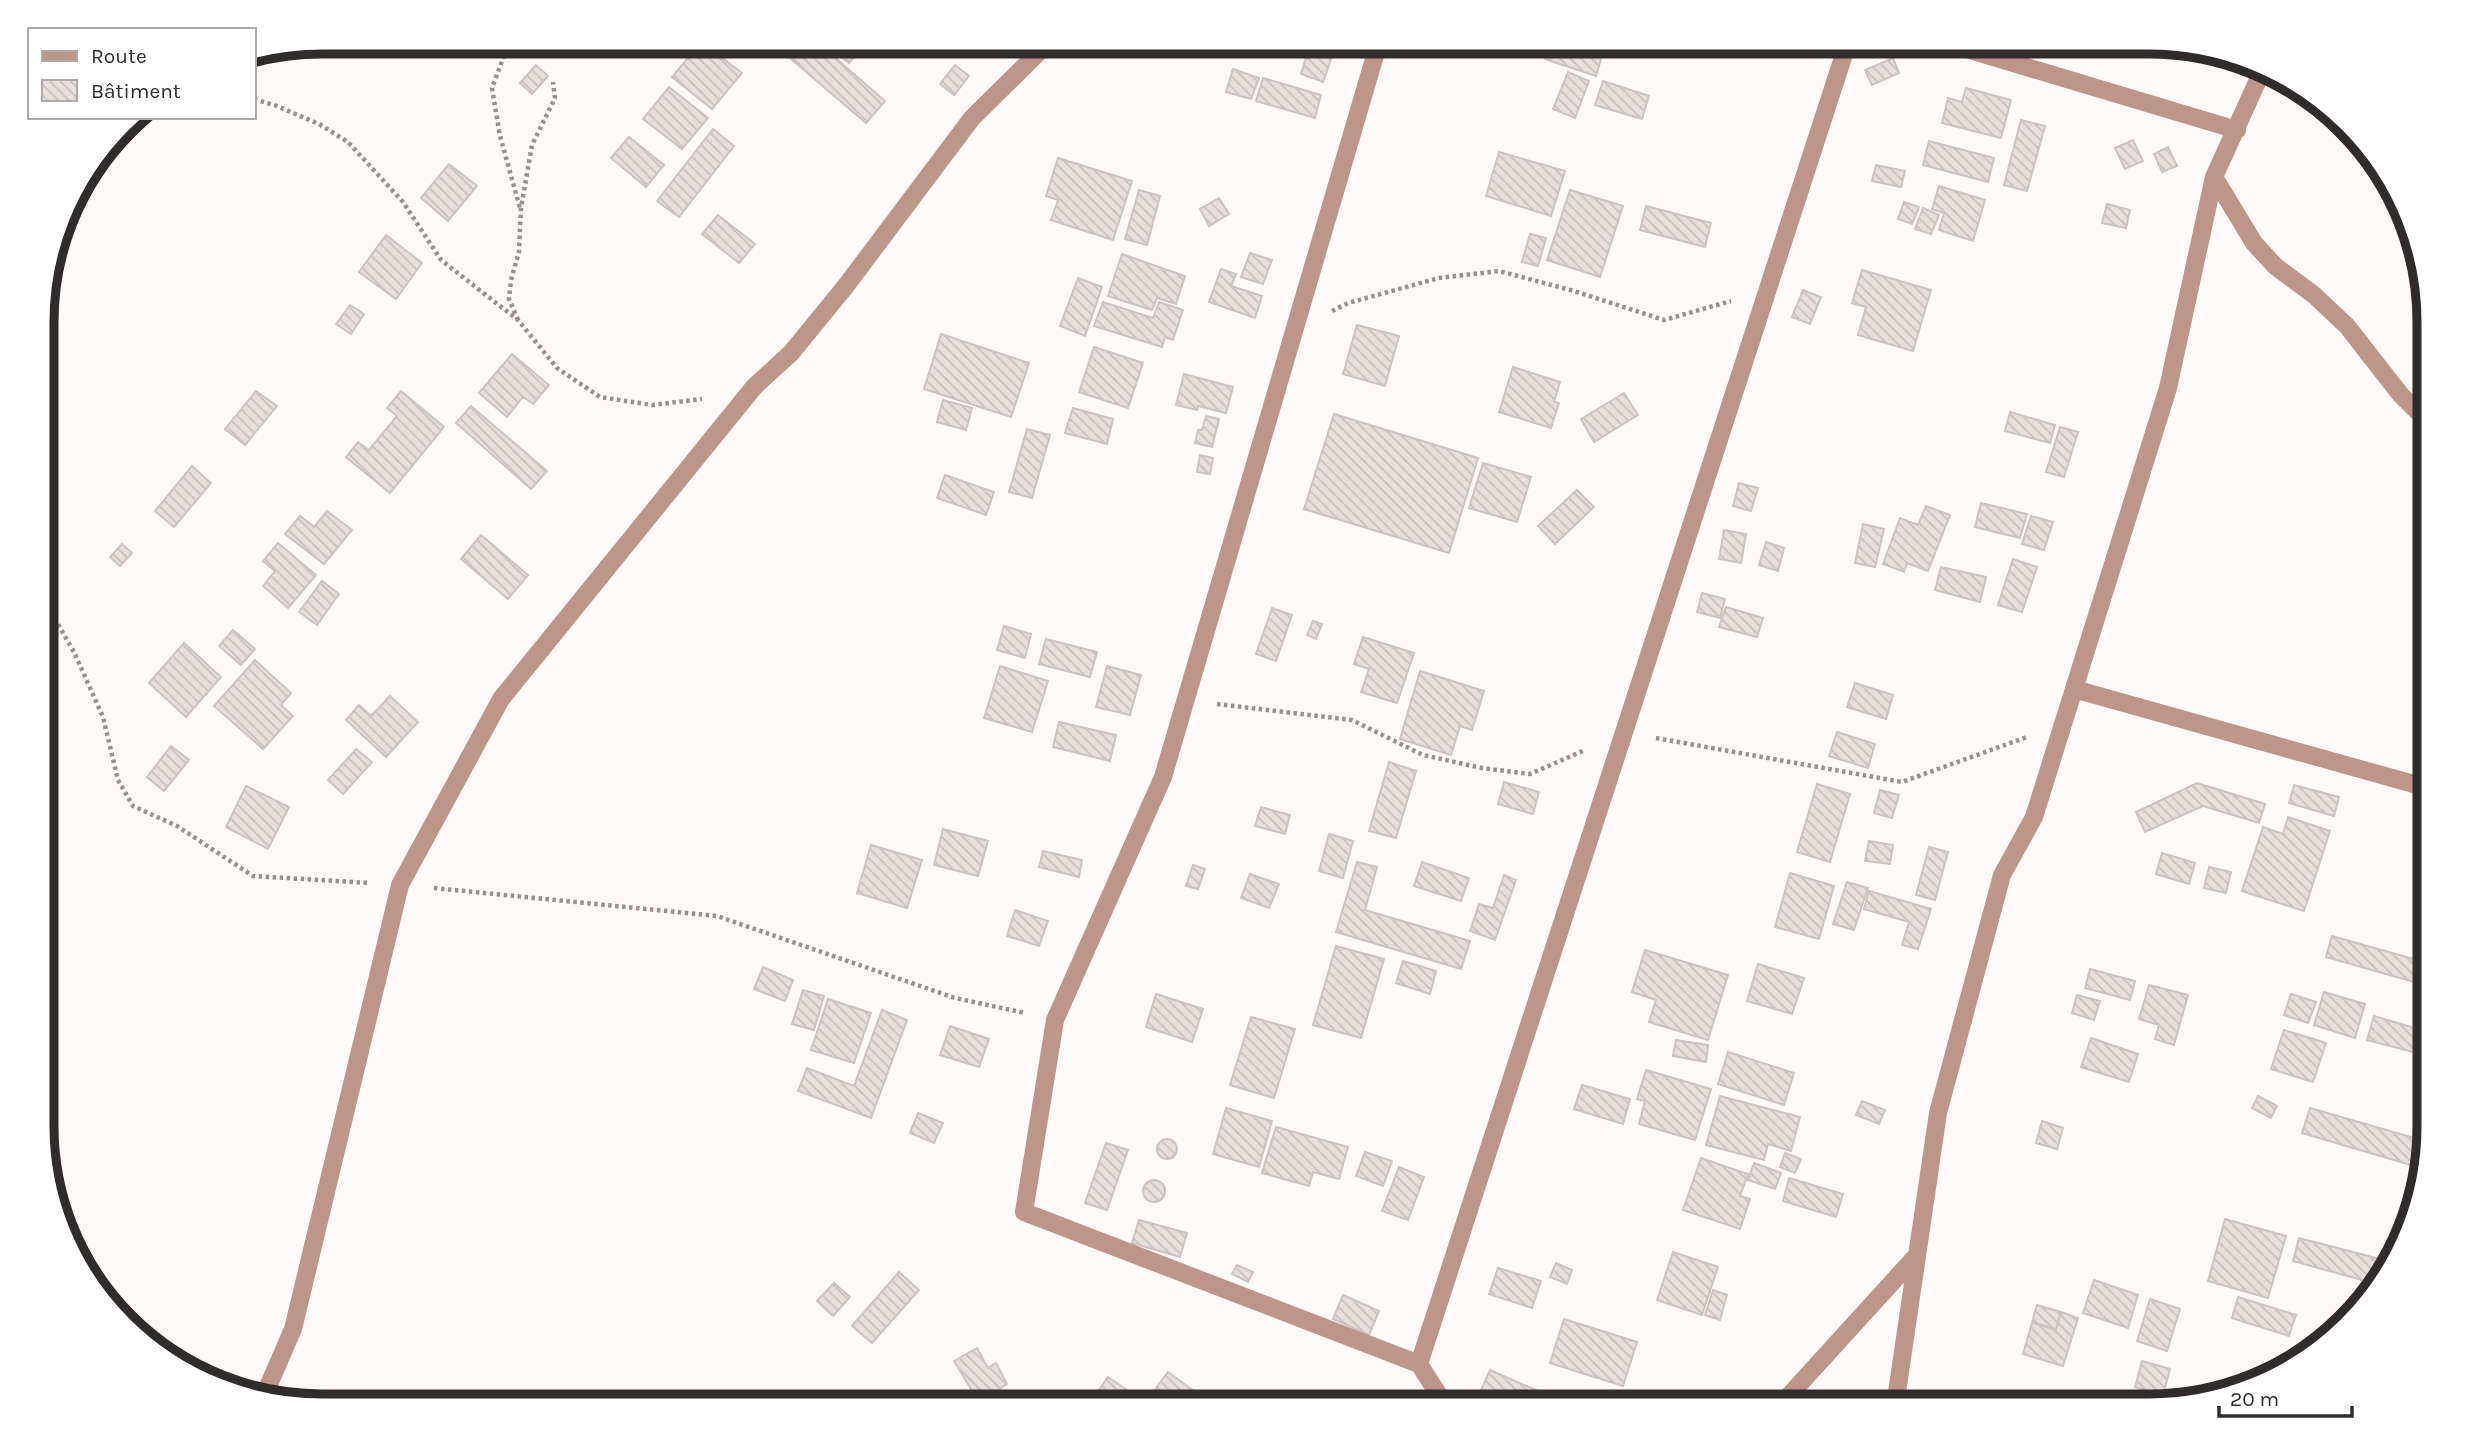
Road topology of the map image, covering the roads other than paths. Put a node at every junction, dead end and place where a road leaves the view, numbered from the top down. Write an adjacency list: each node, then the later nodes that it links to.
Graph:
1 (1037, 54): 13 (street)
2 (1374, 54): 12 (street)
3 (1844, 54): 12 (street)
4 (1983, 54): 6 (street)
5 (2259, 78): 6 (street)
6 (2237, 130): 7 (street)
7 (2214, 177): 8 (street); 9 (street)
8 (2417, 411)
9 (2074, 689): 10 (street); 11 (street)
10 (2417, 785)
11 (1917, 1255): 15 (street); 16 (street)
12 (1419, 1364): 14 (street)
13 (267, 1388)
14 (1438, 1394)
15 (1790, 1394)
16 (1897, 1394)

